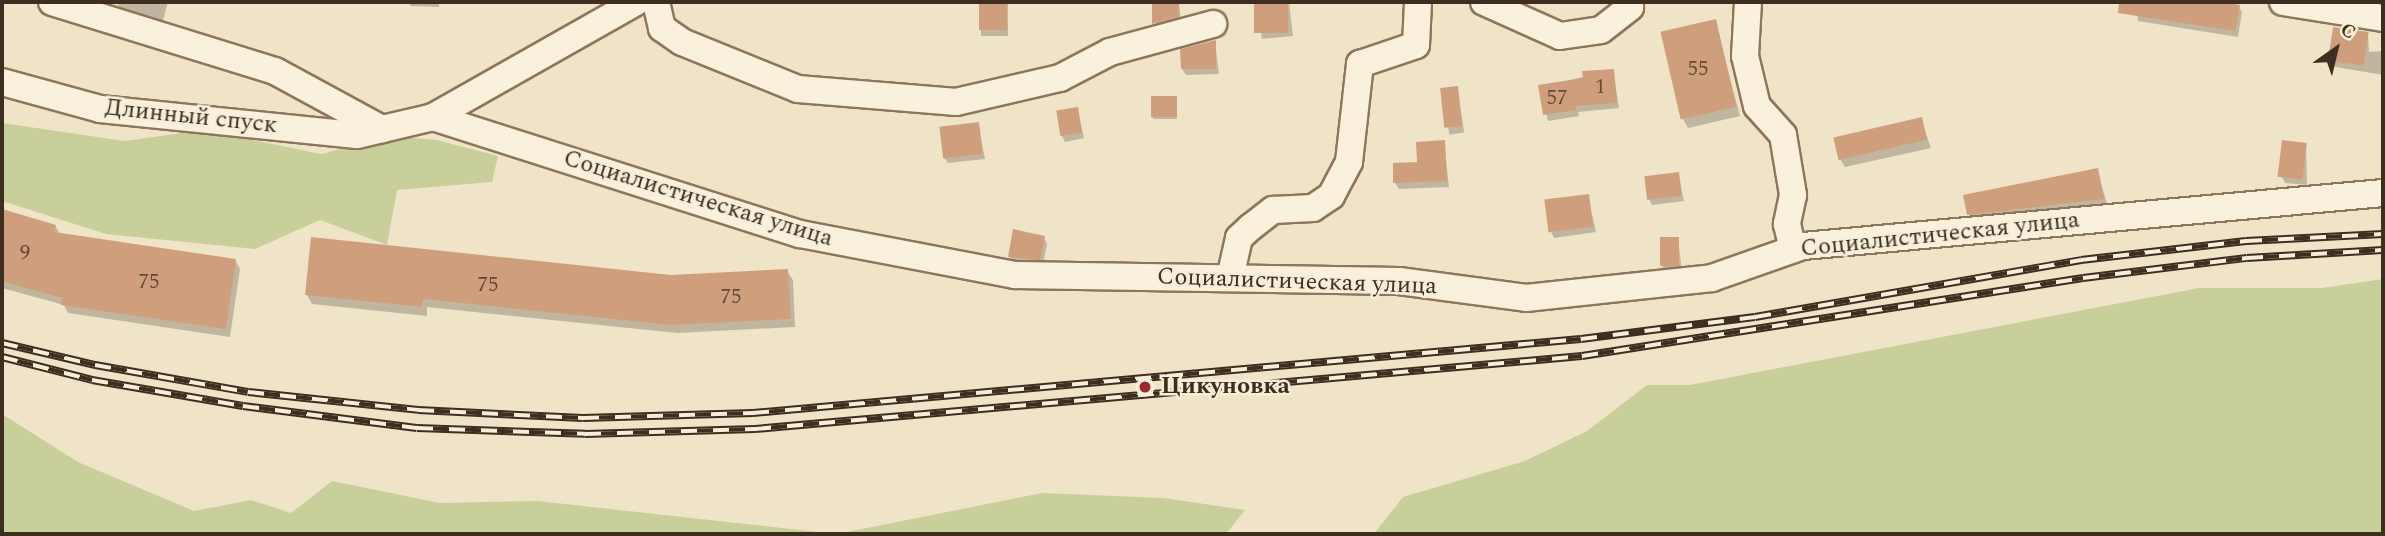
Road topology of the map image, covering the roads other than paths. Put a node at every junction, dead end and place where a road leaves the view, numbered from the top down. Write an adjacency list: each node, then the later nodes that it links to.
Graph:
1 (52, 2): 13 (street, Длинный спуск)
2 (636, 2): 12 (street, Длинный спуск)
3 (656, 2): 10 (street)
4 (1418, 2): 16 (street)
5 (1484, 2): 6 (street)
6 (1629, 2)
7 (1748, 2): 15 (street)
8 (2283, 2): 9 (street)
9 (2383, 18)
10 (1213, 24)
11 (2, 82): 13 (street, Длинный спуск)
12 (433, 117): 13 (street, Длинный спуск); 16 (street, Социалистическая улица)
13 (382, 129)
14 (2383, 193): 15 (street, Социалистическая улица)
15 (1793, 249): 16 (street, Социалистическая улица)
16 (1230, 278)

